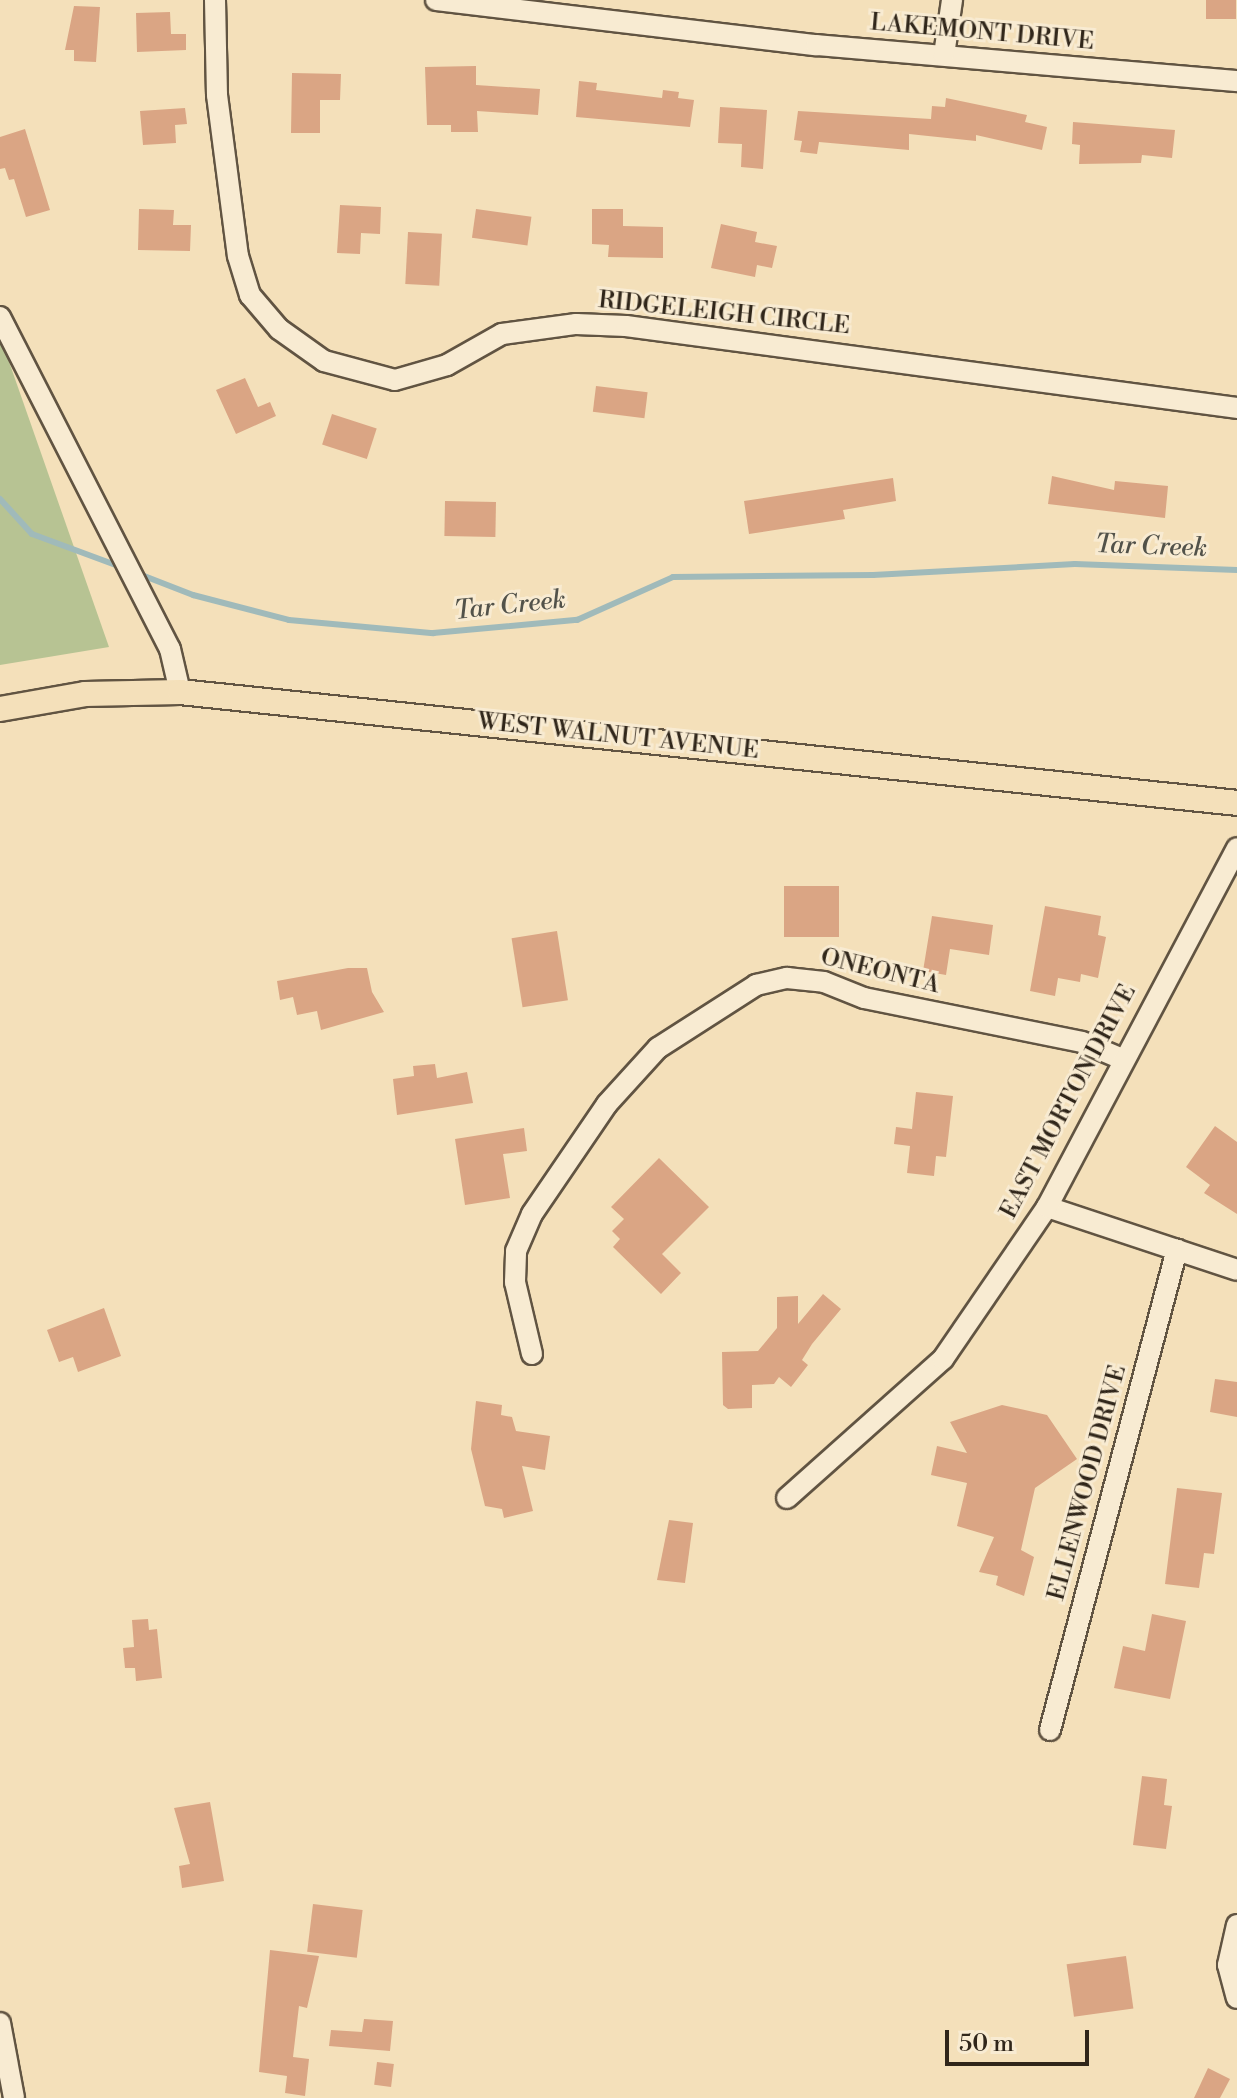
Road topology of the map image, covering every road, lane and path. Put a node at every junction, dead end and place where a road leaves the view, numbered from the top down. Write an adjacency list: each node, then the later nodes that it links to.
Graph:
1 (215, 0): 7 (street, RIDGELEIGH CIRCLE)
2 (436, 0): 4 (street, LAKEMONT DRIVE)
3 (952, 0): 4 (street)
4 (944, 55): 5 (street, LAKEMONT DRIVE)
5 (1237, 81)
6 (0, 317): 8 (street)
7 (1237, 408)
8 (180, 692): 9 (main road, WEST WALNUT AVENUE); 10 (main road, WEST WALNUT AVENUE)
9 (0, 709)
10 (1237, 803)
11 (1237, 848): 12 (street, EAST MORTON DRIVE)
12 (1122, 1059): 13 (street, EAST MORTON DRIVE); 16 (street, ONEONTA)
13 (1047, 1207): 14 (street); 17 (street, EAST MORTON DRIVE)
14 (1177, 1250): 15 (street); 18 (street, ELLENWOOD DRIVE)
15 (1237, 1270)
16 (532, 1354)
17 (787, 1498)
18 (1050, 1730)
19 (1237, 1925): 20 (street)
20 (1237, 1998)
21 (0, 2023): 22 (street)
22 (14, 2098)

